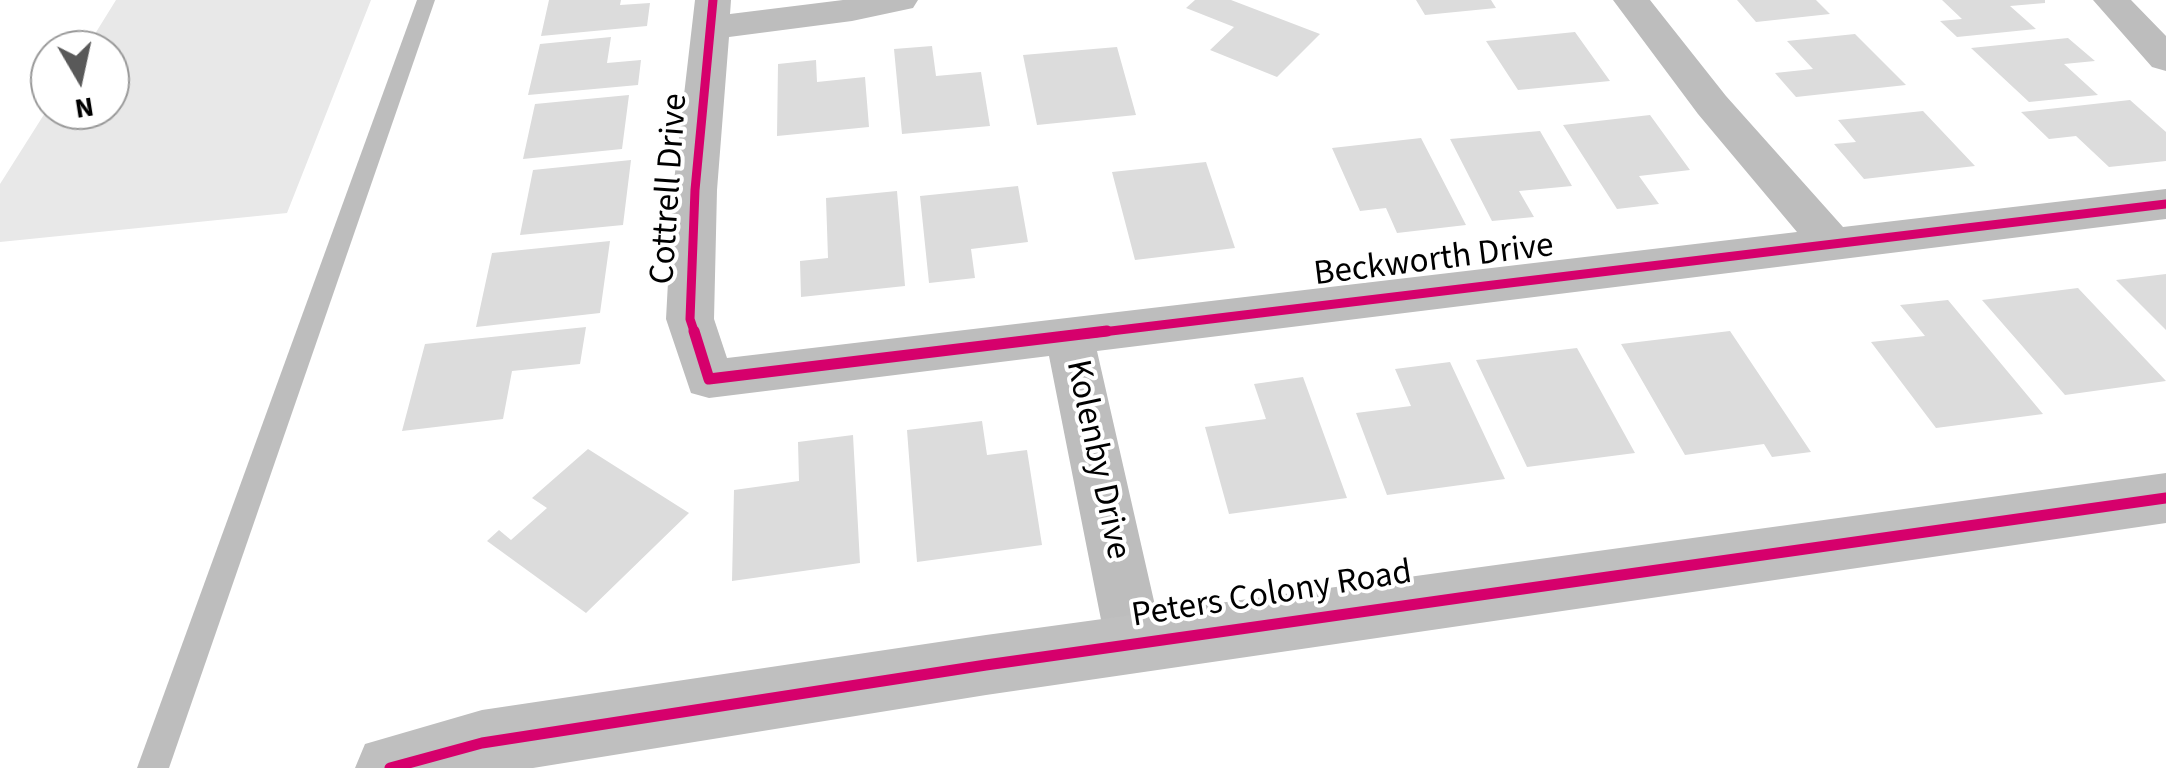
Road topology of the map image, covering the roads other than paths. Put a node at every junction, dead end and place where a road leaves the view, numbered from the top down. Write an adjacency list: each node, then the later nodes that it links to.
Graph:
1 (426, 0): 14 (lane)
2 (900, 0): 5 (street)
3 (1631, 0): 8 (street)
4 (2111, 0): 6 (street)
5 (712, 14): 10 (street, Cottrell Drive)
6 (2166, 58)
7 (2166, 204): 8 (street, Beckworth Drive)
8 (1830, 241): 9 (street, Beckworth Drive)
9 (1069, 335): 10 (street, Beckworth Drive); 12 (street, Kolenby Drive)
10 (709, 379)
11 (2166, 498): 12 (street, Peters Colony Road)
12 (1135, 645): 13 (street, Peters Colony Road)
13 (480, 755): 15 (street, Peters Colony Road)
14 (153, 768)
15 (390, 768)

